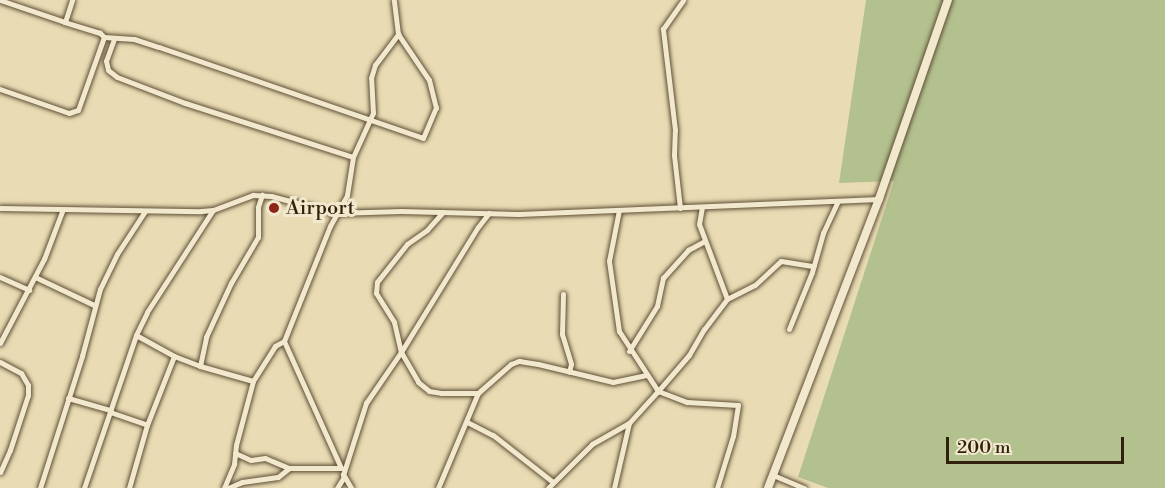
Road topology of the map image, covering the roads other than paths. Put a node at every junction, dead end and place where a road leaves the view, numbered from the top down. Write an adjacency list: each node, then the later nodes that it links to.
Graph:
1 (0, 0): 6 (street)
2 (72, 0): 6 (street)
3 (394, 0): 7 (street)
4 (683, 0): 20 (street)
5 (948, 0): 14 (main road)
6 (65, 22): 8 (street)
7 (398, 34): 11 (street); 11 (street)
8 (104, 37): 9 (street); 10 (street)
9 (114, 39): 11 (street); 12 (street)
10 (0, 89)
11 (372, 118): 12 (street)
12 (353, 157): 25 (street)
13 (262, 195): 21 (street); 25 (street); 43 (street)
14 (879, 199): 15 (street); 58 (main road)
15 (838, 201): 17 (street); 28 (street)
16 (0, 203): 18 (street)
17 (702, 207): 20 (street); 27 (street)
18 (0, 208): 19 (street)
19 (63, 208): 23 (street); 30 (street)
20 (680, 208): 22 (street)
21 (213, 210): 23 (street); 36 (street)
22 (619, 210): 26 (street); 39 (street)
23 (145, 211): 34 (street)
24 (443, 212): 25 (street); 26 (street); 40 (street)
25 (335, 213): 37 (street)
26 (489, 213): 40 (street)
27 (705, 241): 33 (street); 39 (street)
28 (814, 266): 33 (street); 35 (street)
29 (0, 277): 31 (street)
30 (35, 278): 31 (street); 34 (street)
31 (29, 290): 38 (street)
32 (563, 294): 44 (street)
33 (727, 299): 47 (street)
34 (94, 305): 49 (street)
35 (789, 329)
36 (136, 335): 41 (street); 50 (street)
37 (284, 341): 46 (street); 56 (street)
38 (0, 343)
39 (629, 351): 45 (street)
40 (401, 352): 48 (street); 59 (street)
41 (174, 356): 43 (street); 53 (street)
42 (0, 362): 57 (street)
43 (200, 366): 46 (street)
44 (569, 372): 45 (street); 48 (street)
45 (646, 375): 47 (street)
46 (253, 381): 54 (street)
47 (658, 391): 52 (street); 70 (street)
48 (478, 393): 51 (street)
49 (68, 398): 50 (street); 61 (street)
50 (110, 411): 53 (street); 62 (street)
51 (467, 422): 60 (street); 67 (street)
52 (629, 423): 60 (street); 69 (street)
53 (147, 425): 63 (street)
54 (235, 453): 55 (street); 64 (street)
55 (289, 468): 56 (street); 64 (street)
56 (340, 468): 59 (street)
57 (0, 472)
58 (773, 475): 71 (main road); 72 (street)
59 (344, 476): 65 (street); 66 (street)
60 (553, 482): 68 (street)
61 (40, 488)
62 (84, 488)
63 (129, 488)
64 (226, 488)
65 (337, 488)
66 (351, 488)
67 (438, 488)
68 (548, 488)
69 (614, 488)
70 (717, 488)
71 (768, 488)
72 (804, 488)

